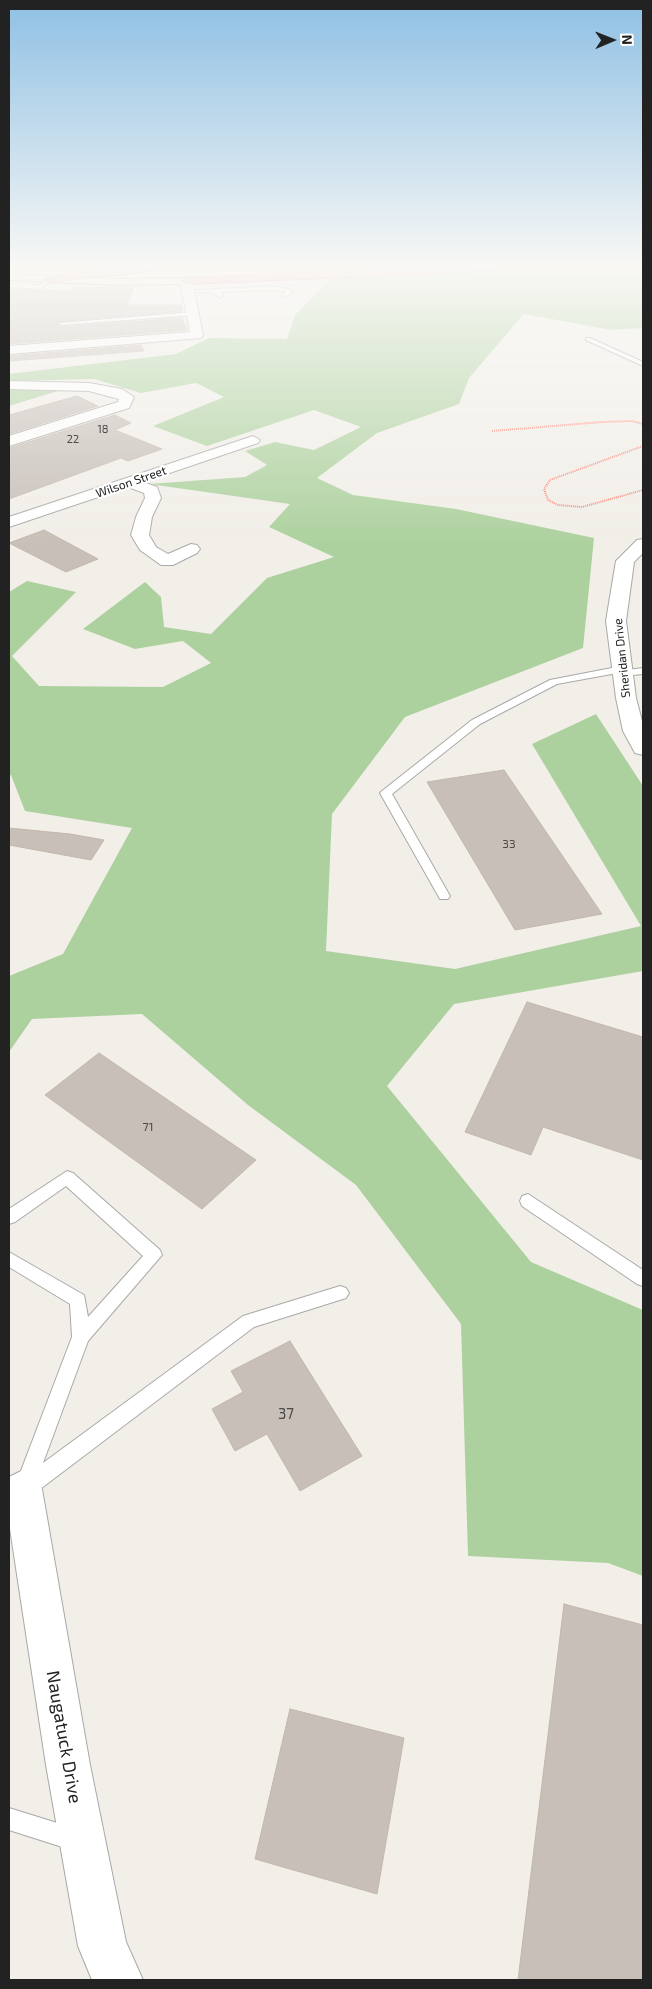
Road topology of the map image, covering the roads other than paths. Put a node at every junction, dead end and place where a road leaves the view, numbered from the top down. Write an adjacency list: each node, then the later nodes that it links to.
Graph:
1 (9, 385): 3 (street)
2 (252, 440): 4 (street, Wilson Street)
3 (9, 441)
4 (130, 483): 5 (street, Wilson Street); 7 (street)
5 (9, 522)
6 (643, 544): 8 (street, Sheridan Drive)
7 (191, 549)
8 (622, 671): 9 (lane); 10 (street, Sheridan Drive); 11 (lane)
9 (643, 671)
10 (643, 748)
11 (444, 896)
12 (528, 1201): 15 (lane)
13 (9, 1217): 17 (lane)
14 (9, 1259): 17 (lane)
15 (643, 1279)
16 (340, 1294): 18 (lane)
17 (82, 1337): 18 (lane)
18 (24, 1489): 20 (street, Naugatuck Drive)
19 (9, 1819): 20 (lane)
20 (82, 1841): 21 (street, Naugatuck Drive)
21 (118, 1980)

